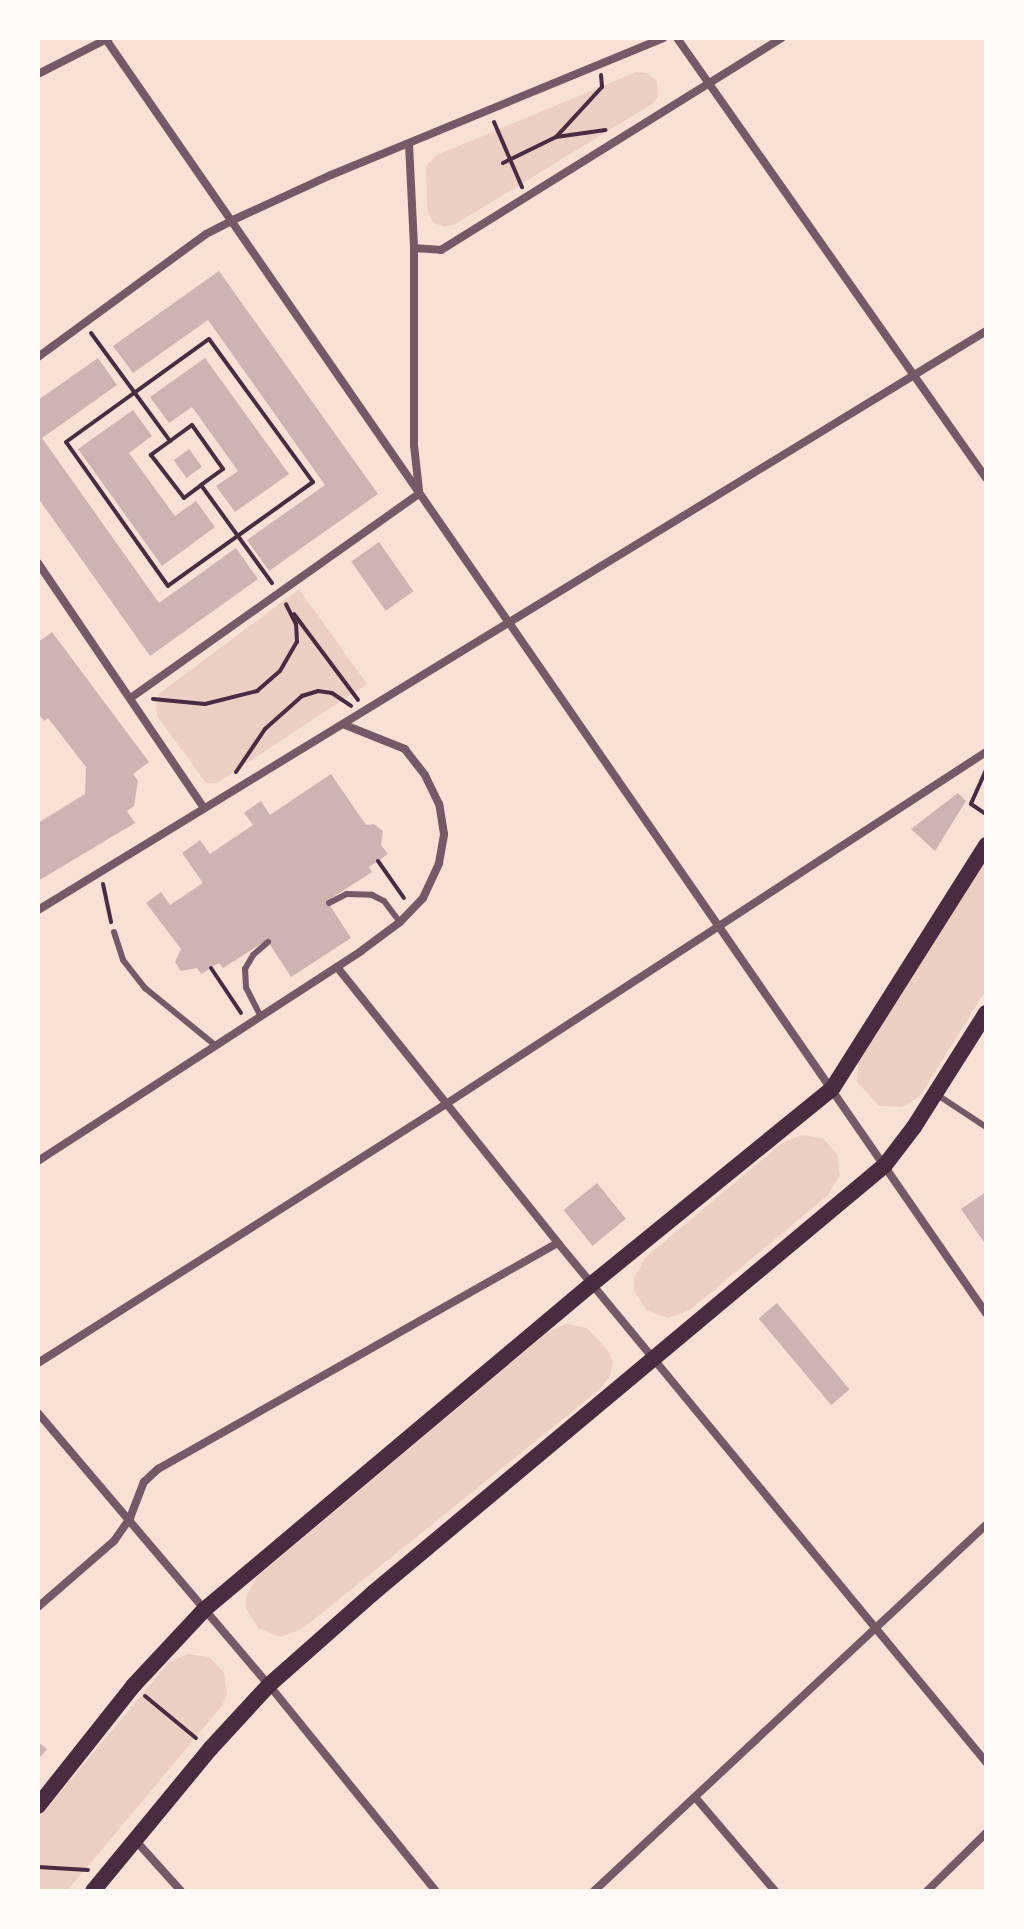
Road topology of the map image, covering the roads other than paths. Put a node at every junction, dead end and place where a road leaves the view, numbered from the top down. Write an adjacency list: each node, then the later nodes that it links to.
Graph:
1 (663, 38): 7 (street)
2 (677, 38): 6 (street)
3 (781, 38): 6 (street)
4 (107, 39): 5 (street); 8 (street)
5 (38, 74)
6 (707, 81): 9 (street); 12 (street)
7 (409, 144): 8 (street); 9 (street)
8 (233, 220): 11 (street); 14 (street)
9 (414, 248): 14 (street)
10 (986, 331): 12 (street)
11 (38, 357)
12 (913, 375): 13 (street); 16 (street)
13 (986, 478)
14 (419, 494): 16 (street); 17 (street)
15 (38, 563): 17 (street)
16 (506, 624): 18 (street); 25 (street)
17 (132, 697): 20 (street)
18 (345, 725): 20 (street); 24 (street)
19 (986, 752): 25 (street)
20 (204, 808): 23 (street)
21 (986, 845): 32 (main road)
22 (329, 903): 24 (lane)
23 (38, 910)
24 (400, 922): 28 (street)
25 (719, 924): 32 (street); 34 (street)
26 (114, 932): 31 (lane)
27 (268, 942): 30 (lane)
28 (337, 967): 30 (street); 34 (street)
29 (986, 1013): 33 (main road)
30 (260, 1015): 31 (street)
31 (215, 1045): 36 (street)
32 (832, 1089): 37 (street); 39 (main road)
33 (935, 1093): 35 (lane); 37 (main road)
34 (446, 1104): 38 (street); 42 (street)
35 (986, 1127)
36 (38, 1161)
37 (885, 1165): 40 (street); 41 (main road)
38 (558, 1243): 39 (street); 44 (street)
39 (593, 1283): 41 (street); 47 (main road)
40 (986, 1313)
41 (654, 1358): 48 (street); 49 (main road)
42 (38, 1363)
43 (38, 1413): 44 (street)
44 (130, 1518): 46 (street); 47 (street)
45 (986, 1525): 48 (street)
46 (38, 1607)
47 (205, 1609): 49 (street); 52 (main road)
48 (875, 1627): 50 (street); 51 (street)
49 (269, 1685): 54 (main road); 57 (street)
50 (986, 1762)
51 (695, 1797): 58 (street); 59 (street)
52 (38, 1806)
53 (986, 1833): 60 (street)
54 (136, 1841): 55 (main road); 56 (street)
55 (93, 1891)
56 (181, 1891)
57 (436, 1891)
58 (594, 1891)
59 (775, 1891)
60 (927, 1891)

